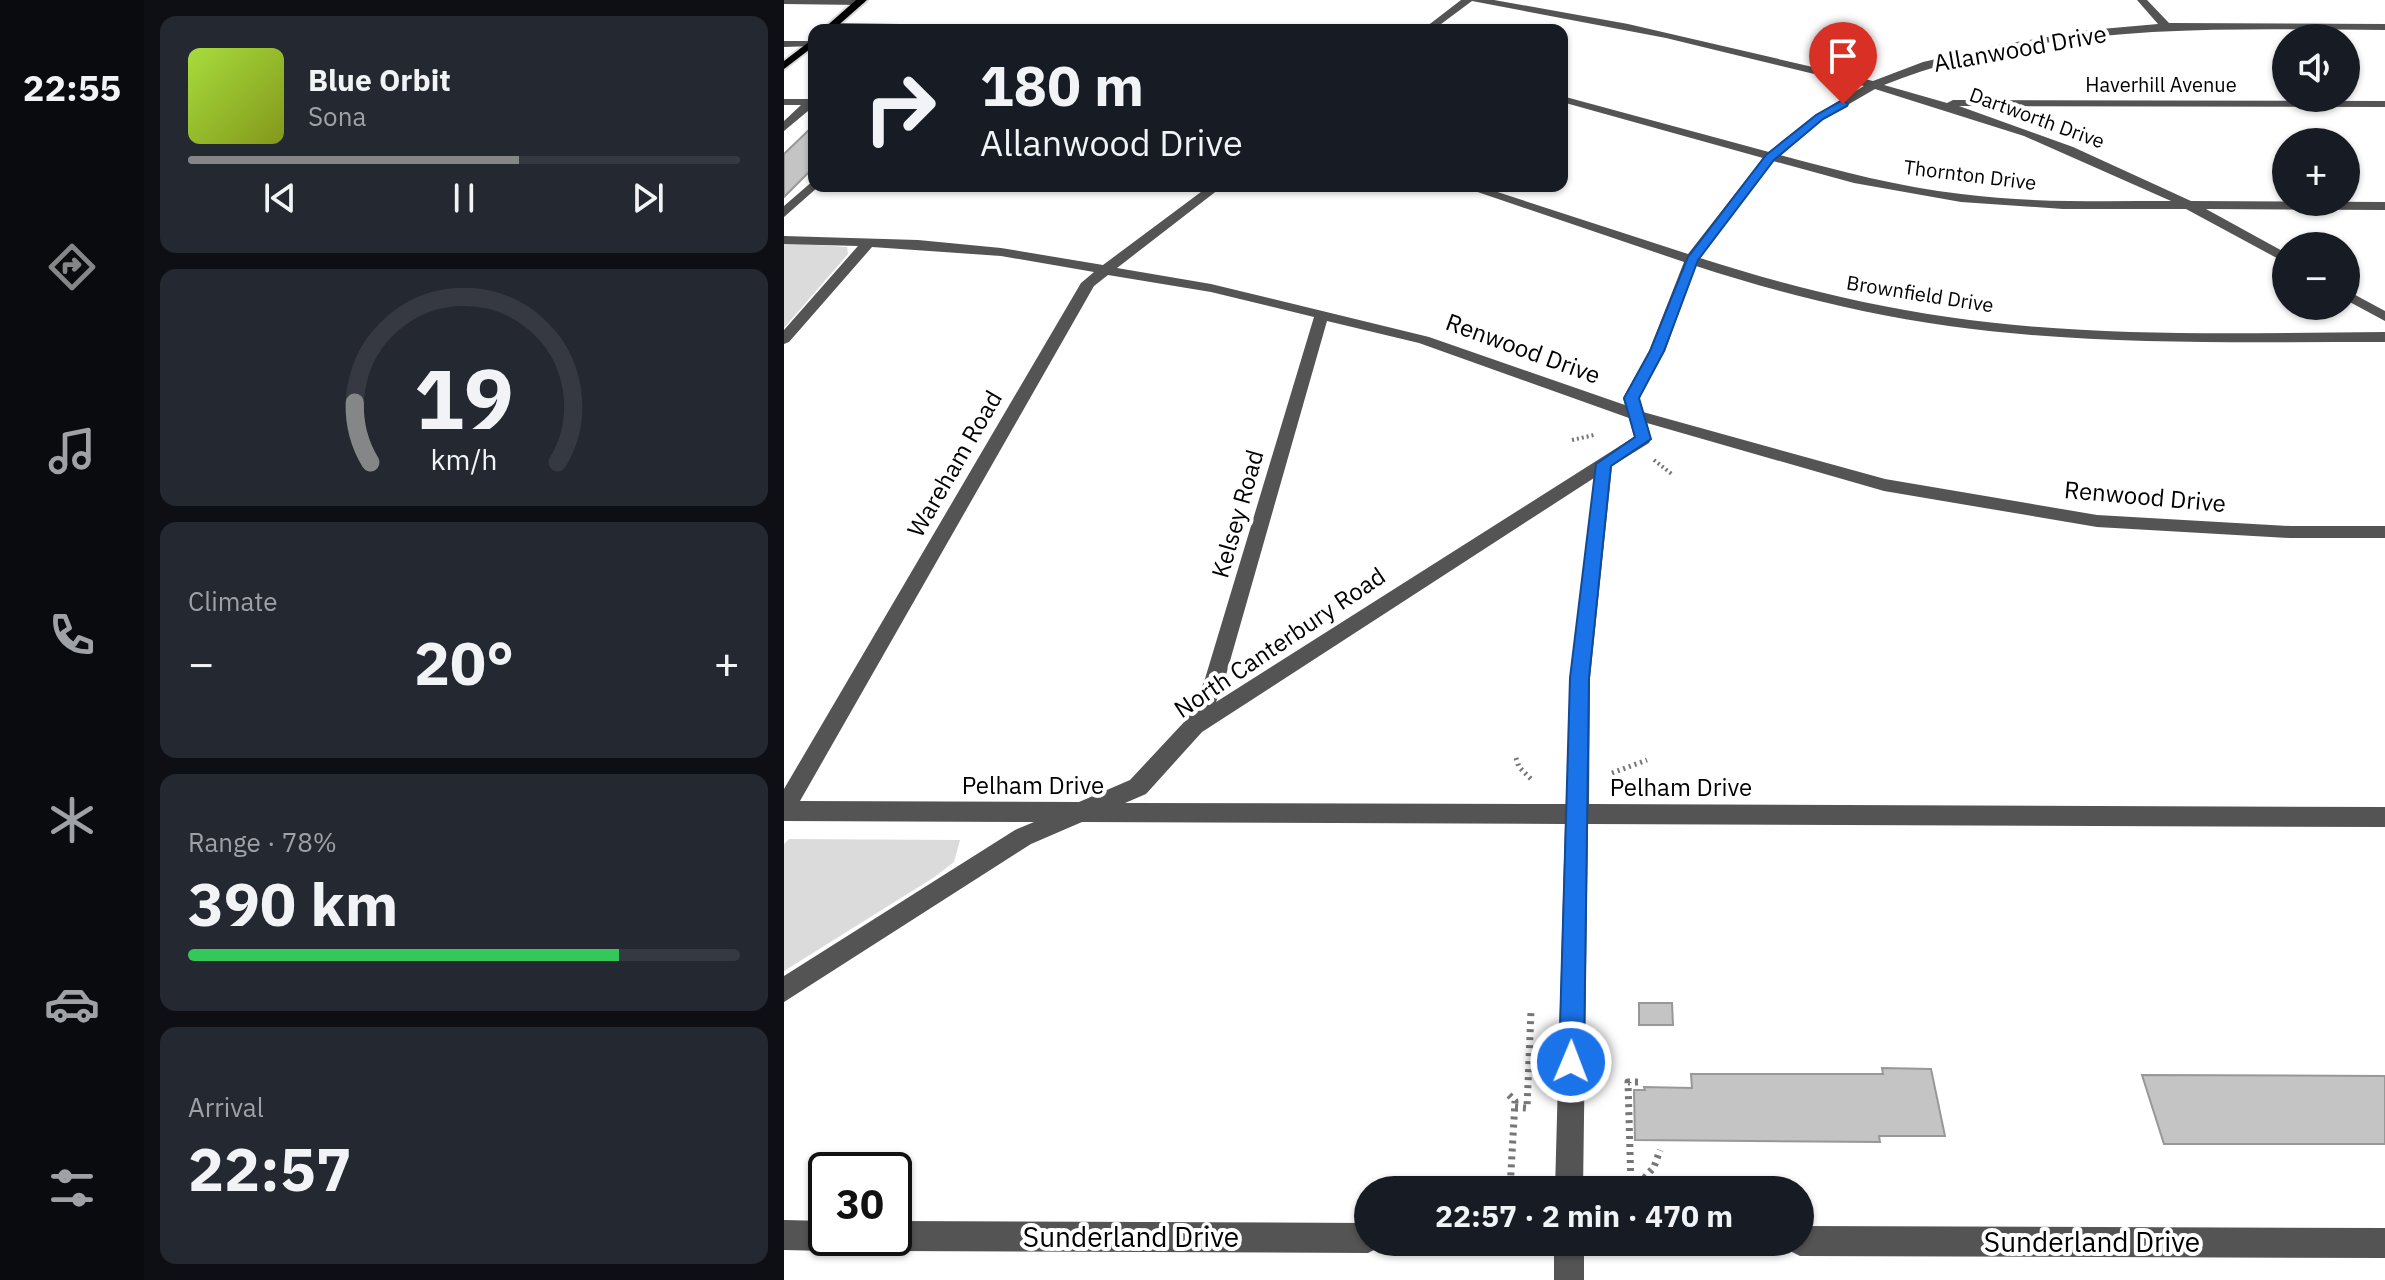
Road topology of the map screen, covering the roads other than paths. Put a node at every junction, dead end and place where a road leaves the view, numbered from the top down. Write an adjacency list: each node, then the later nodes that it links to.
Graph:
1 (796, 0): 5 (street); 6 (street)
2 (1467, 0): 11 (street)
3 (1476, 0): 9 (street, Dartworth Drive)
4 (2142, 0): 12 (street)
5 (784, 1)
6 (828, 1): 7 (street)
7 (861, 1): 10 (main road)
8 (1564, 2): 9 (street)
9 (1532, 9): 18 (street, Dartworth Drive)
10 (834, 24)
11 (1435, 24)
12 (2166, 26): 13 (street, Allanwood Drive); 18 (street, Allanwood Drive)
13 (2385, 27)
14 (808, 43): 15 (street)
15 (784, 44)
16 (808, 46): 17 (main road)
17 (784, 66)
18 (1876, 84): 22 (street, Dartworth Drive); 26 (street, Allanwood Drive)
19 (1568, 101): 26 (street, Thornton Drive)
20 (784, 102): 21 (street)
21 (808, 102)
22 (1937, 103): 23 (street, Haverhill Avenue); 30 (street, Dartworth Drive)
23 (2385, 104)
24 (808, 106): 25 (street)
25 (784, 127)
26 (1770, 157): 30 (street, Thornton Drive); 36 (street, Allanwood Drive)
27 (808, 190): 32 (street)
28 (1209, 192): 37 (street, Wareham Road)
29 (1485, 192): 36 (street, Brownfield Drive)
30 (2192, 205): 31 (street, Thornton Drive); 35 (street, Dartworth Drive)
31 (2385, 206)
32 (784, 213)
33 (784, 240): 34 (street, Renwood Drive)
34 (868, 243): 37 (street, Renwood Drive); 42 (street)
35 (2272, 251)
36 (1692, 259): 41 (street, Brownfield Drive); 43 (street, Allanwood Drive)
37 (1105, 269): 39 (street, Renwood Drive); 47 (street, Wareham Road)
38 (2360, 302): 40 (street)
39 (1322, 314): 43 (street, Renwood Drive); 46 (street, Kelsey Road)
40 (2385, 317)
41 (2385, 337)
42 (784, 339)
43 (1637, 415): 44 (street, Allanwood Drive); 45 (street, Renwood Drive)
44 (1604, 464): 46 (street, North Canterbury Road); 49 (street)
45 (2385, 532)
46 (1194, 726): 48 (street, North Canterbury Road)
47 (784, 810): 48 (street, Pelham Drive)
48 (1081, 811): 49 (street, Pelham Drive); 51 (street, North Canterbury Road)
49 (1576, 813): 50 (street, Pelham Drive); 52 (street)
50 (2385, 817)
51 (784, 990)
52 (1569, 1176)
53 (784, 1235): 54 (street)
54 (808, 1236)
55 (912, 1236): 56 (street, Sunderland Drive)
56 (1354, 1238)
57 (1814, 1241): 58 (street, Sunderland Drive)
58 (2385, 1243)
59 (1569, 1256): 60 (street)
60 (1569, 1280)

